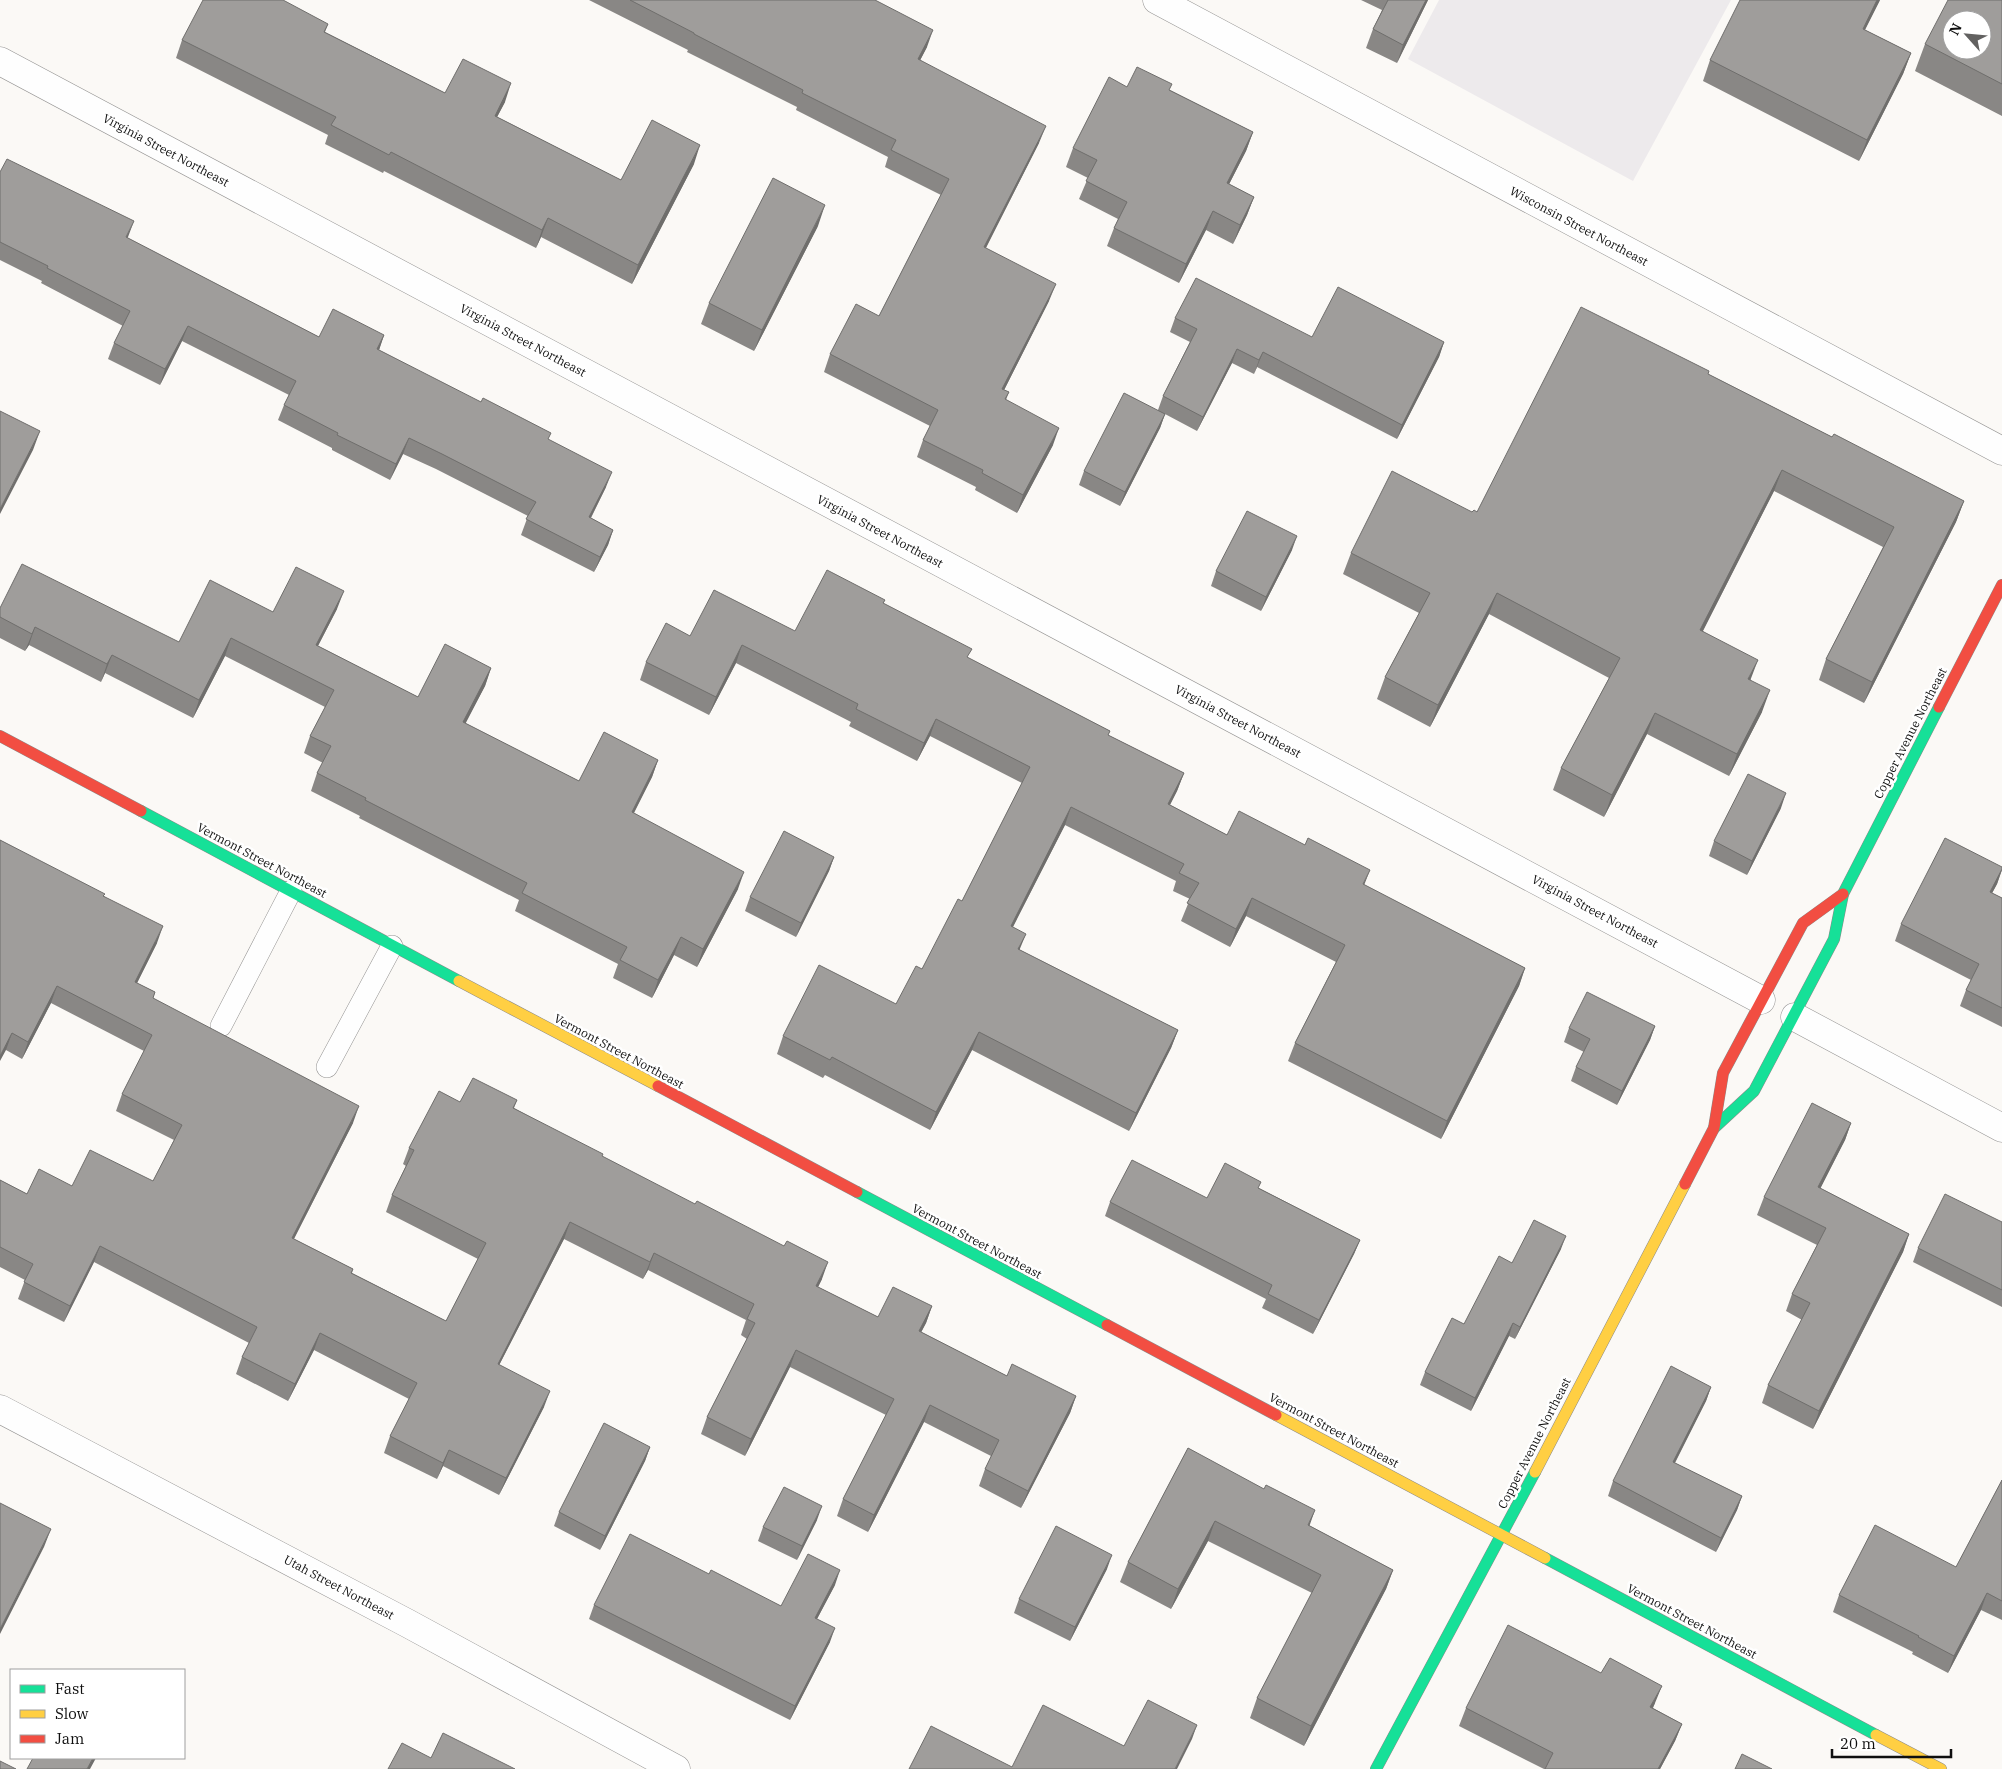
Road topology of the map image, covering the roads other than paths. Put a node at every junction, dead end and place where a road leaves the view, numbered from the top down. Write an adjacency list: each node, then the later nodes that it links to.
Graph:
1 (1157, 0): 3 (street, Wisconsin Street Northeast)
2 (0, 61): 9 (street, Virginia Street Northeast)
3 (2002, 452)
4 (2002, 585): 7 (street, Copper Avenue Northeast)
5 (0, 736): 6 (street, Vermont Street Northeast)
6 (291, 891): 8 (street, Vermont Street Northeast); 11 (lane)
7 (1843, 894): 9 (street, Copper Avenue Northeast); 10 (street, Copper Avenue Northeast)
8 (392, 946): 12 (lane); 16 (street, Vermont Street Northeast)
9 (1761, 1000): 13 (street, Copper Avenue Northeast)
10 (1795, 1017): 13 (street, Copper Avenue Northeast); 14 (street)
11 (221, 1026)
12 (327, 1067)
13 (1714, 1128): 16 (street, Copper Avenue Northeast)
14 (2002, 1128)
15 (0, 1409): 17 (street, Utah Street Northeast)
16 (1502, 1535): 18 (street, Copper Avenue Northeast); 19 (street, Vermont Street Northeast)
17 (676, 1769)
18 (1376, 1769)
19 (1940, 1769)

